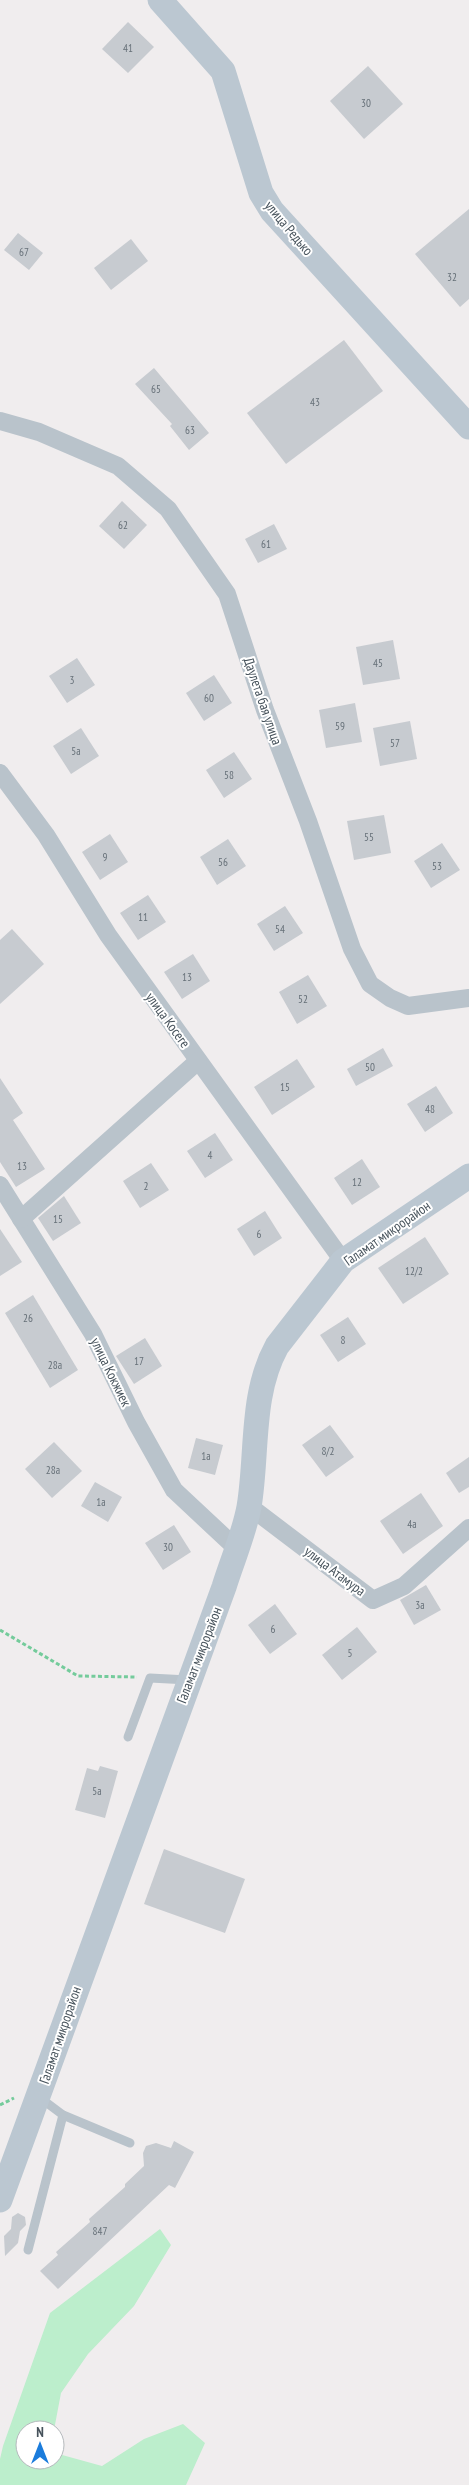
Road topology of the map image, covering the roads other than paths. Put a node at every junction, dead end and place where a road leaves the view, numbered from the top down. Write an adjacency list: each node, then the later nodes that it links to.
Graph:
1 (160, 0): 3 (street, улица Редько)
2 (0, 421): 5 (street, Даулета бая улица)
3 (469, 428)
4 (0, 773): 6 (street, улица Косеге)
5 (469, 998)
6 (198, 1061): 9 (street); 10 (street, улица Косеге)
7 (469, 1176): 10 (street, Галамат микрорайон)
8 (0, 1184): 9 (street, улица Кокжиек)
9 (21, 1219): 13 (street, улица Кокжиек)
10 (343, 1261): 11 (street, Галамат микрорайон)
11 (249, 1506): 12 (street, улица Атамура); 13 (street, Галамат микрорайон)
12 (469, 1528)
13 (236, 1548): 14 (street, Галамат микрорайон)
14 (189, 1680): 15 (lane); 16 (street, Галамат микрорайон)
15 (128, 1737)
16 (38, 2097): 17 (lane); 19 (street, Галамат микрорайон)
17 (63, 2115): 18 (lane); 20 (lane)
18 (130, 2143)
19 (0, 2200)
20 (28, 2250)

